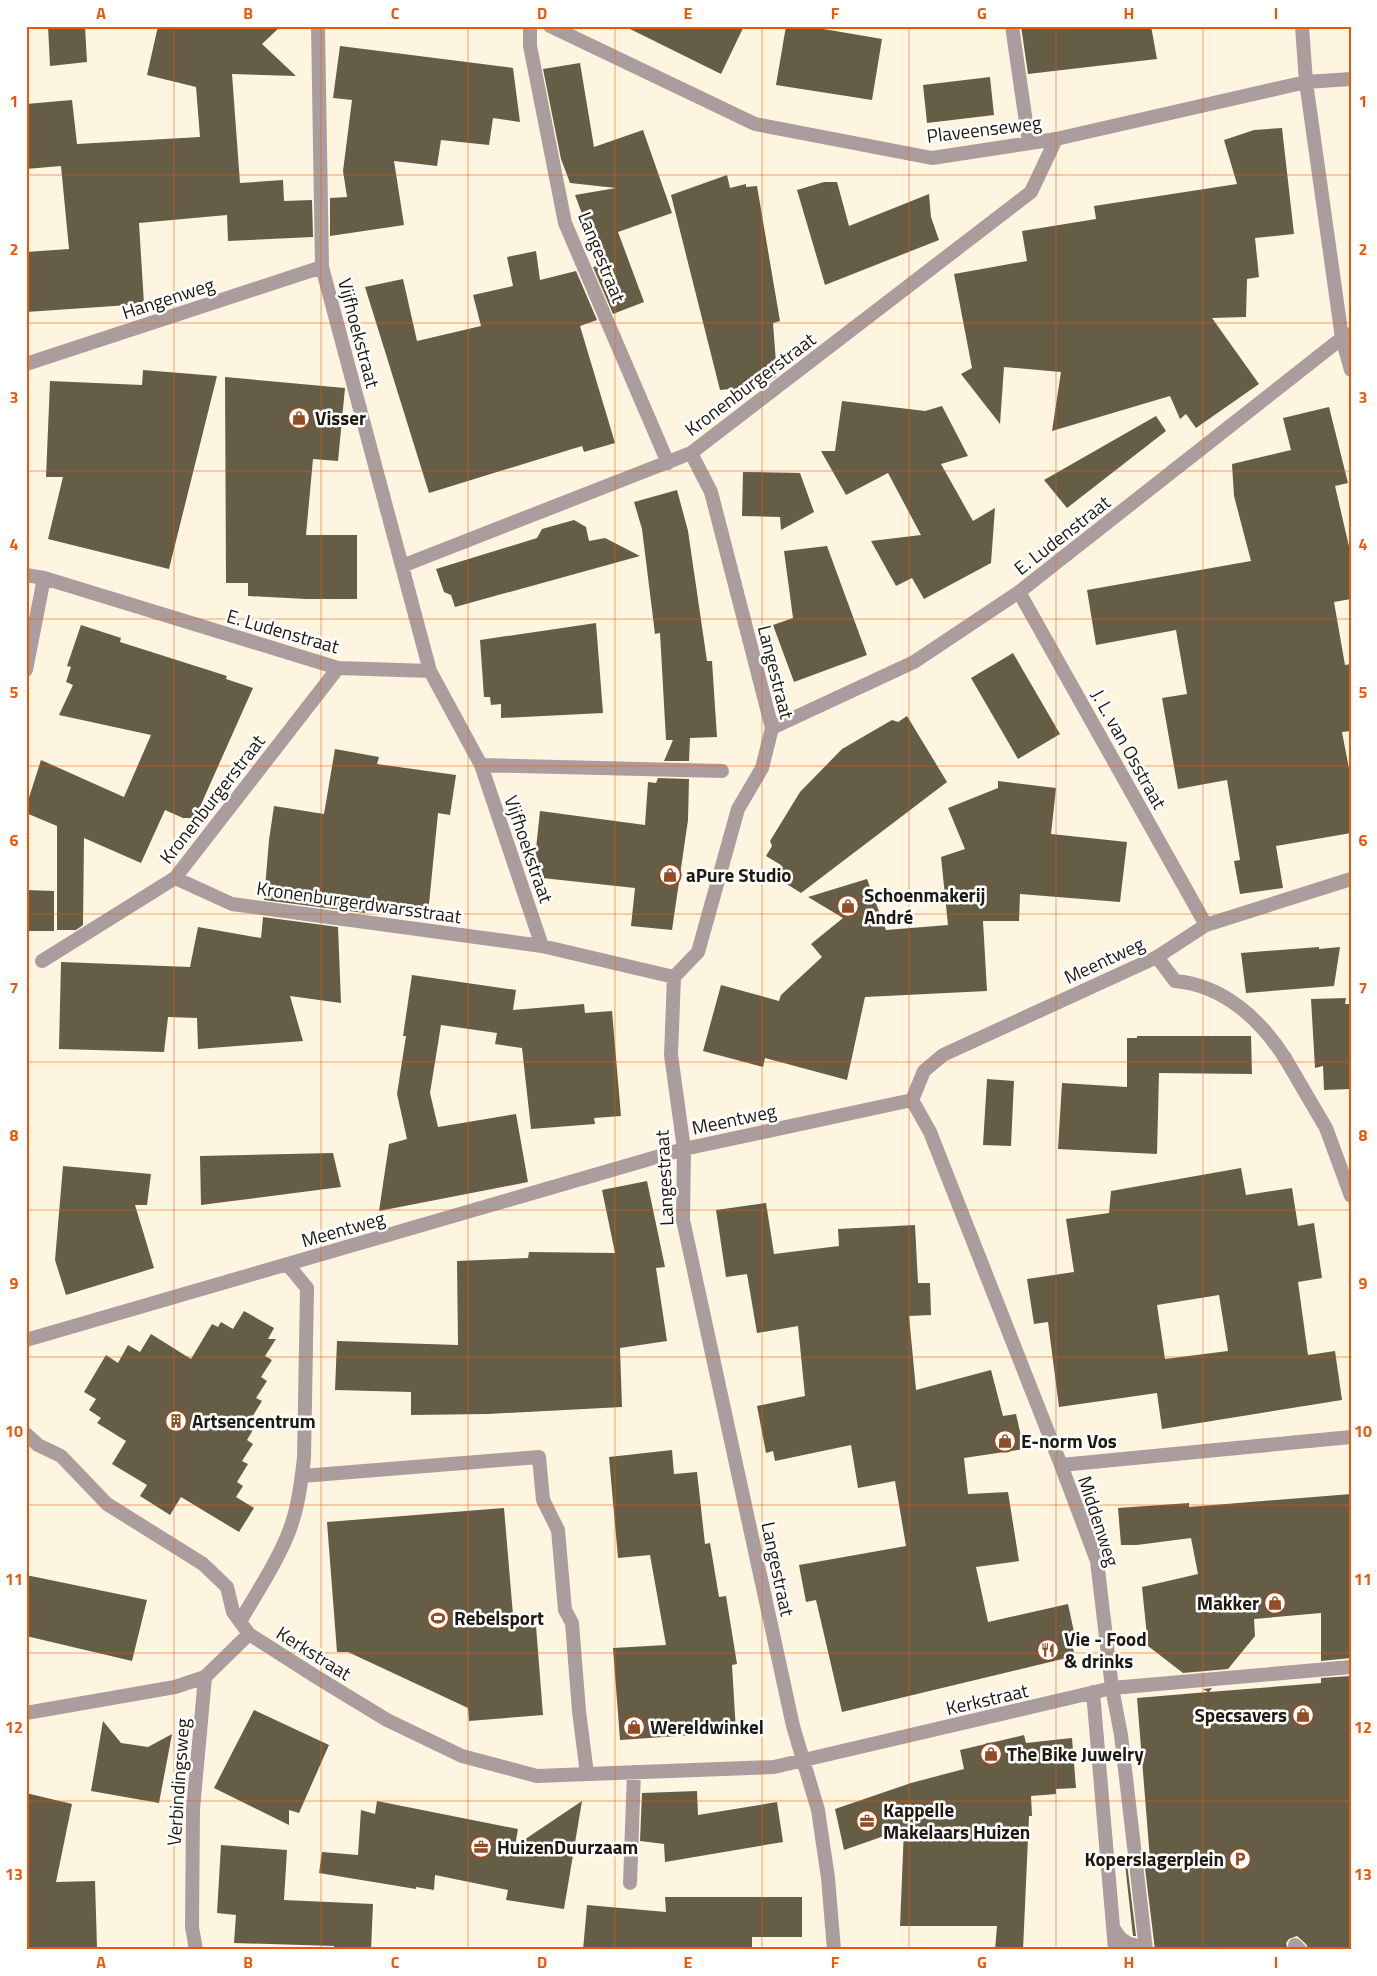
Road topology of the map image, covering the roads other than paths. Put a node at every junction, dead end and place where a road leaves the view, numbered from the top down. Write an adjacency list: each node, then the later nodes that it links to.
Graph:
1 (318, 26): 10 (street, Vijfhoekstraat)
2 (530, 26): 15 (street, Langestraat)
3 (550, 26): 9 (street, Plaveenseweg)
4 (1012, 26): 9 (street)
5 (1302, 26): 7 (street)
6 (1351, 79): 7 (street, Plaveenseweg)
7 (1306, 82): 8 (street, Plaveenseweg); 11 (street)
8 (1056, 139): 9 (street, Plaveenseweg); 14 (street, Kronenburgerstraat)
9 (1029, 143)
10 (322, 266): 12 (street, Hangenweg); 16 (street, Vijfhoekstraat)
11 (1346, 336): 13 (street); 19 (street, E. Ludenstraat)
12 (26, 364)
13 (1351, 370)
14 (692, 453): 15 (street, Kronenburgerstraat); 23 (street, Langestraat)
15 (668, 463): 16 (street, Kronenburgerstraat)
16 (402, 566): 22 (street, Vijfhoekstraat)
17 (26, 575): 18 (street, E. Ludenstraat)
18 (44, 578): 20 (street, E. Ludenstraat); 21 (street)
19 (1020, 592): 23 (street, E. Ludenstraat); 28 (street, J. L. van Osstraat)
20 (338, 668): 22 (street, E. Ludenstraat); 26 (street, Kronenburgerstraat)
21 (26, 670)
22 (430, 670): 24 (street)
23 (772, 728): 32 (street, Langestraat)
24 (481, 765): 25 (street); 29 (street, Vijfhoekstraat)
25 (722, 771)
26 (175, 878): 29 (street, Kronenburgerdwarsstraat); 31 (street, Kronenburgerstraat)
27 (1351, 879): 28 (street, Meentweg)
28 (1206, 925): 30 (street, Meentweg)
29 (542, 946): 32 (street)
30 (1157, 957): 33 (street, Meentweg); 35 (street)
31 (42, 961)
32 (674, 977): 34 (street, Langestraat)
33 (912, 1100): 34 (street, Meentweg); 40 (street, Middenweg)
34 (684, 1149): 36 (street, Meentweg); 49 (street, Langestraat)
35 (1351, 1196)
36 (288, 1265): 37 (street, Meentweg); 41 (street)
37 (26, 1340)
38 (26, 1434): 42 (street, Kerkstraat)
39 (1351, 1437): 40 (street)
40 (1062, 1465): 46 (street, Middenweg)
41 (302, 1476): 42 (street); 51 (street)
42 (240, 1622): 43 (street, Kerkstraat)
43 (249, 1634): 45 (street); 51 (street, Kerkstraat)
44 (1351, 1667): 46 (street, Kerkstraat)
45 (205, 1677): 48 (street); 55 (street, Verbindingsweg)
46 (1112, 1688): 47 (street, Kerkstraat); 54 (street, Middenweg)
47 (1093, 1692): 49 (street, Kerkstraat); 53 (street)
48 (26, 1713)
49 (803, 1760): 50 (street, Kerkstraat); 56 (street, Langestraat)
50 (634, 1772): 51 (street, Kerkstraat); 52 (street)
51 (587, 1774)
52 (630, 1883)
53 (1114, 1929): 54 (street); 57 (street)
54 (1140, 1948)
55 (196, 1950)
56 (834, 1950)
57 (1115, 1950)

